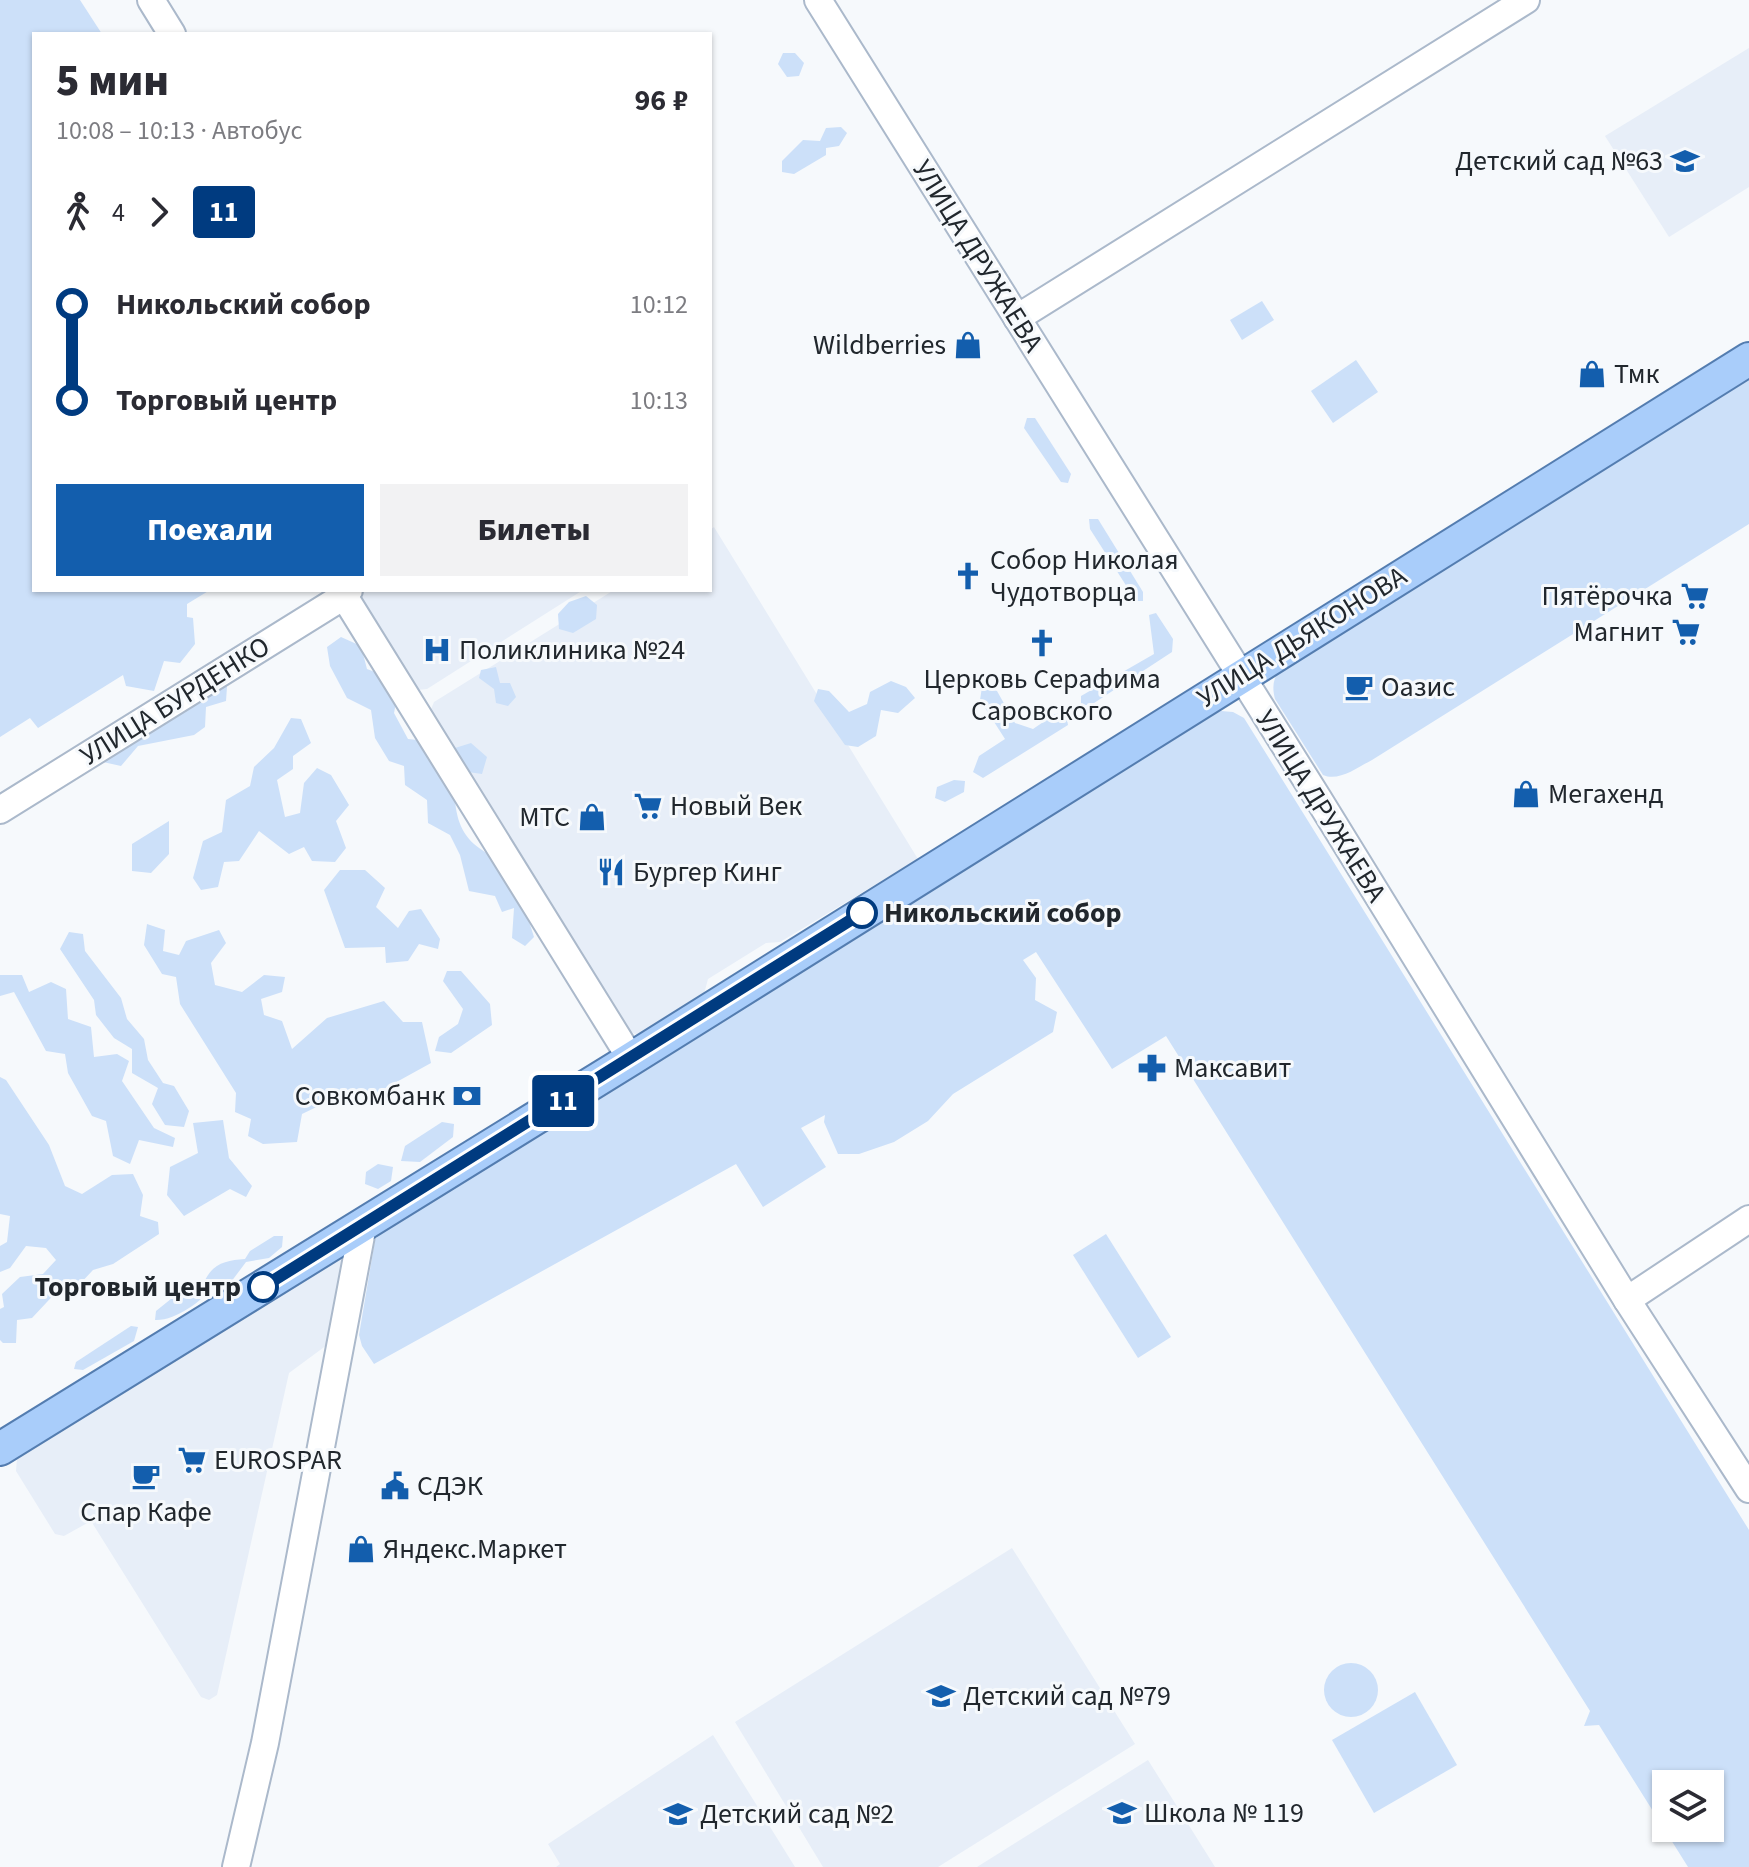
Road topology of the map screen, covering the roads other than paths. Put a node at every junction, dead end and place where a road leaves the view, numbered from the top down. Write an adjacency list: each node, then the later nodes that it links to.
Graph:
1 (151, 0): 4 (street)
2 (818, 0): 5 (street, УЛИЦА ДРУЖАЕВА)
3 (1526, 0): 5 (street)
4 (171, 32)
5 (1017, 318): 8 (street, УЛИЦА ДРУЖАЕВА)
6 (1749, 359): 8 (main road, УЛИЦА ДЬЯКОНОВА)
7 (346, 593): 9 (street, УЛИЦА БУРДЕНКО); 10 (street)
8 (1240, 676): 10 (main road, УЛИЦА ДЬЯКОНОВА); 13 (street, УЛИЦА ДРУЖАЕВА)
9 (0, 810)
10 (631, 1059): 12 (main road, УЛИЦА ДЬЯКОНОВА)
11 (1749, 1219): 13 (street)
12 (363, 1225): 14 (main road, УЛИЦА ДЬЯКОНОВА); 16 (street)
13 (1627, 1300): 15 (street, УЛИЦА ДРУЖАЕВА)
14 (0, 1449)
15 (1749, 1489)
16 (236, 1867)

